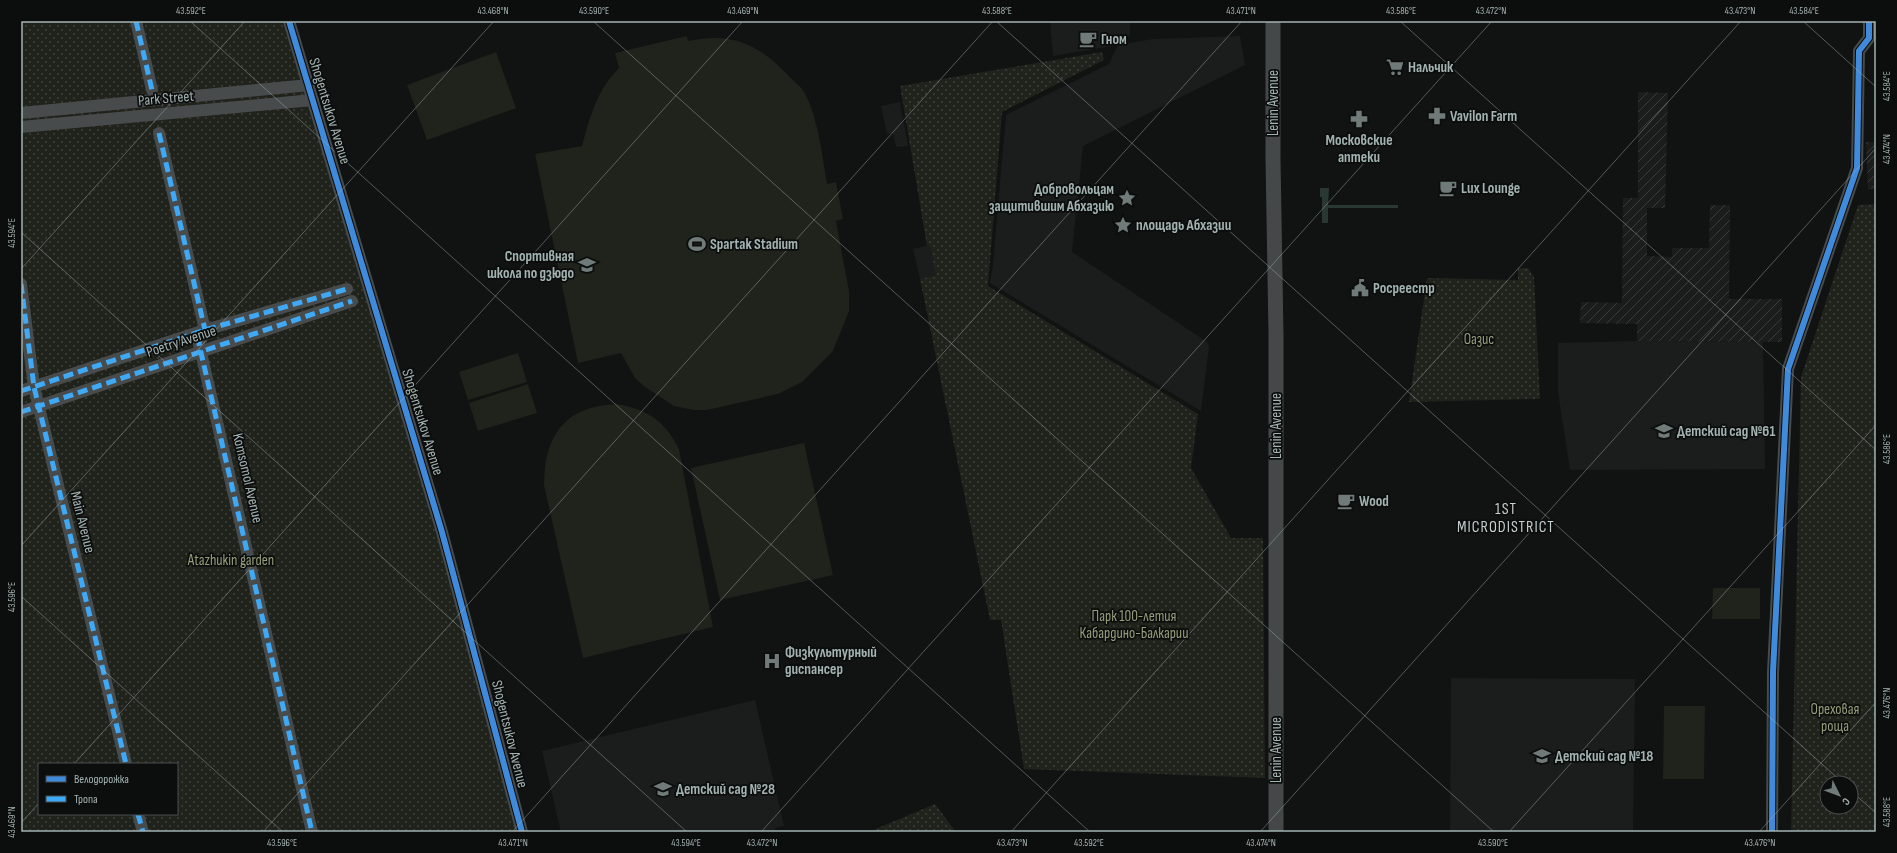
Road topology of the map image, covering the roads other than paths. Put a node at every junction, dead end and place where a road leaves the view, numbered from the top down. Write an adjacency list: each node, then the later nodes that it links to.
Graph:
1 (136, 21): 6 (street)
2 (289, 21): 5 (street, Shogentsukov Avenue)
3 (1273, 21): 25 (main road, Lenin Avenue)
4 (1869, 21): 26 (street)
5 (309, 85): 7 (street, Shogentsukov Avenue); 8 (street, Park Street)
6 (152, 90)
7 (313, 100): 9 (street, Park Street); 24 (street, Shogentsukov Avenue)
8 (21, 113)
9 (21, 127)
10 (159, 132): 14 (street, Komsomol Avenue)
11 (21, 284): 16 (street, Main Avenue)
12 (347, 289): 14 (street, Poetry Avenue)
13 (352, 301): 15 (street, Poetry Avenue)
14 (205, 330): 15 (street, Komsomol Avenue); 16 (street, Poetry Avenue)
15 (202, 351): 18 (street, Poetry Avenue); 23 (street, Komsomol Avenue)
16 (34, 388): 17 (street, Poetry Avenue); 18 (street, Main Avenue)
17 (21, 392)
18 (38, 406): 19 (street, Poetry Avenue); 20 (street, Main Avenue)
19 (21, 412)
20 (126, 763)
21 (138, 815): 22 (street)
22 (143, 832)
23 (312, 832)
24 (522, 832)
25 (1276, 832)
26 (1772, 832)

